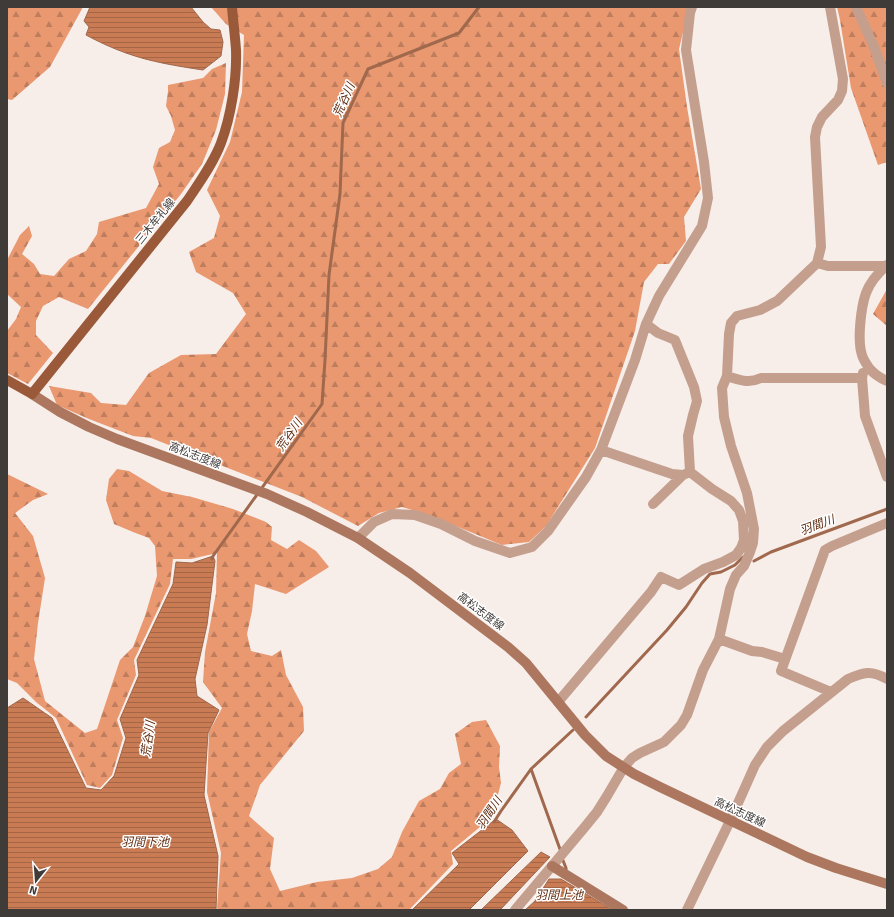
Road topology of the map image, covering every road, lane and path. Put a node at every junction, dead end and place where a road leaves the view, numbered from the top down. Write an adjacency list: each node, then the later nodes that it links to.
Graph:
1 (232, 7): 14 (main road, 三木牟礼線)
2 (692, 7): 8 (street)
3 (830, 7): 6 (street)
4 (856, 7): 5 (street)
5 (887, 83)
6 (817, 263): 7 (street); 10 (street)
7 (886, 266): 9 (street)
8 (646, 324): 15 (street); 16 (street)
9 (867, 364): 11 (street); 13 (street)
10 (727, 376): 11 (street); 21 (street)
11 (862, 378): 17 (street)
12 (7, 380): 14 (main road)
13 (887, 381)
14 (32, 394): 20 (main road, 高松志度線)
15 (601, 450): 16 (street); 20 (street)
16 (687, 474): 18 (street); 21 (street)
17 (887, 477)
18 (653, 504)
19 (887, 523): 23 (street)
20 (358, 538): 26 (main road, 高松志度線)
21 (746, 550): 22 (street); 26 (street)
22 (718, 639): 23 (street); 27 (street)
23 (785, 659): 25 (street)
24 (887, 679): 25 (street)
25 (831, 692): 28 (street)
26 (558, 702): 27 (main road, 高松志度線)
27 (624, 768): 28 (main road, 高松志度線); 29 (street)
28 (730, 820): 30 (main road, 高松志度線); 33 (street)
29 (552, 866): 31 (street); 32 (main road)
30 (887, 884)
31 (514, 910)
32 (623, 910)
33 (687, 910)

